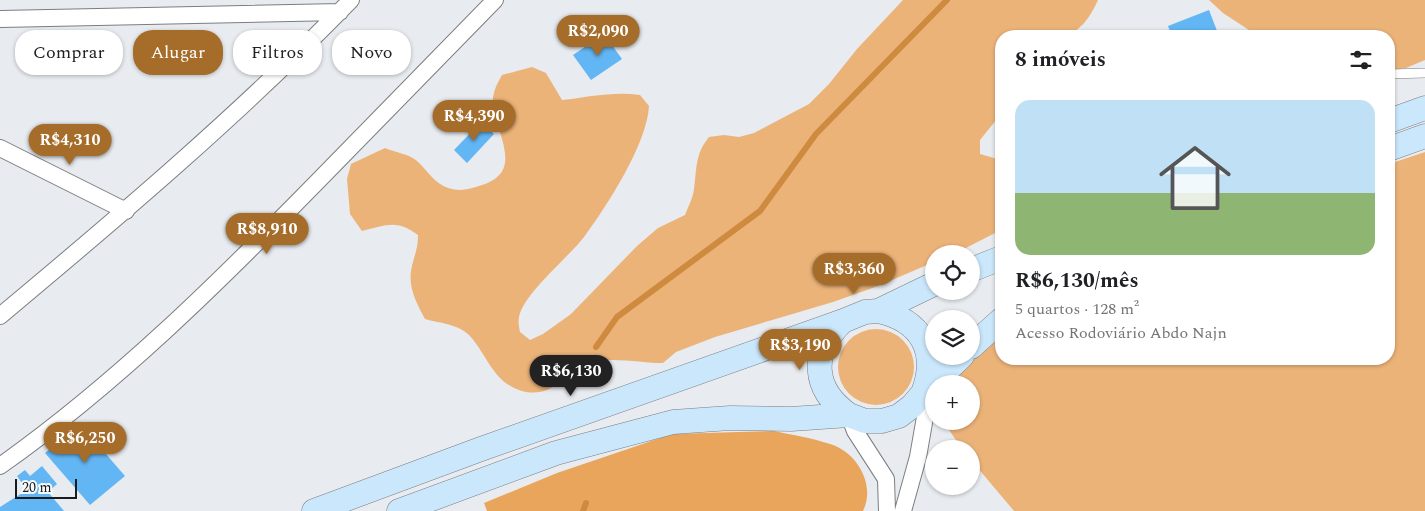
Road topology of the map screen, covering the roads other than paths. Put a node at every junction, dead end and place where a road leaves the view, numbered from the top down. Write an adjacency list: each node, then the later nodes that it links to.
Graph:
1 (495, 0): 23 (street)
2 (346, 6): 3 (street); 11 (street)
3 (0, 18)
4 (1425, 72): 5 (lane)
5 (1395, 74)
6 (1425, 108): 7 (main road)
7 (1395, 119)
8 (1425, 136): 9 (main road)
9 (1395, 146)
10 (0, 148): 11 (street)
11 (126, 212): 16 (street)
12 (995, 260): 13 (main road)
13 (980, 266)
14 (925, 288): 15 (main road)
15 (878, 311): 17 (main road); 21 (main road)
16 (0, 316)
17 (843, 321): 22 (main road); 24 (main road)
18 (995, 325): 19 (main road)
19 (980, 339)
20 (953, 365): 21 (main road)
21 (923, 393): 22 (main road); 27 (street)
22 (849, 415): 25 (main road); 26 (street)
23 (0, 466)
24 (314, 511)
25 (400, 511)
26 (887, 511)
27 (903, 511)

